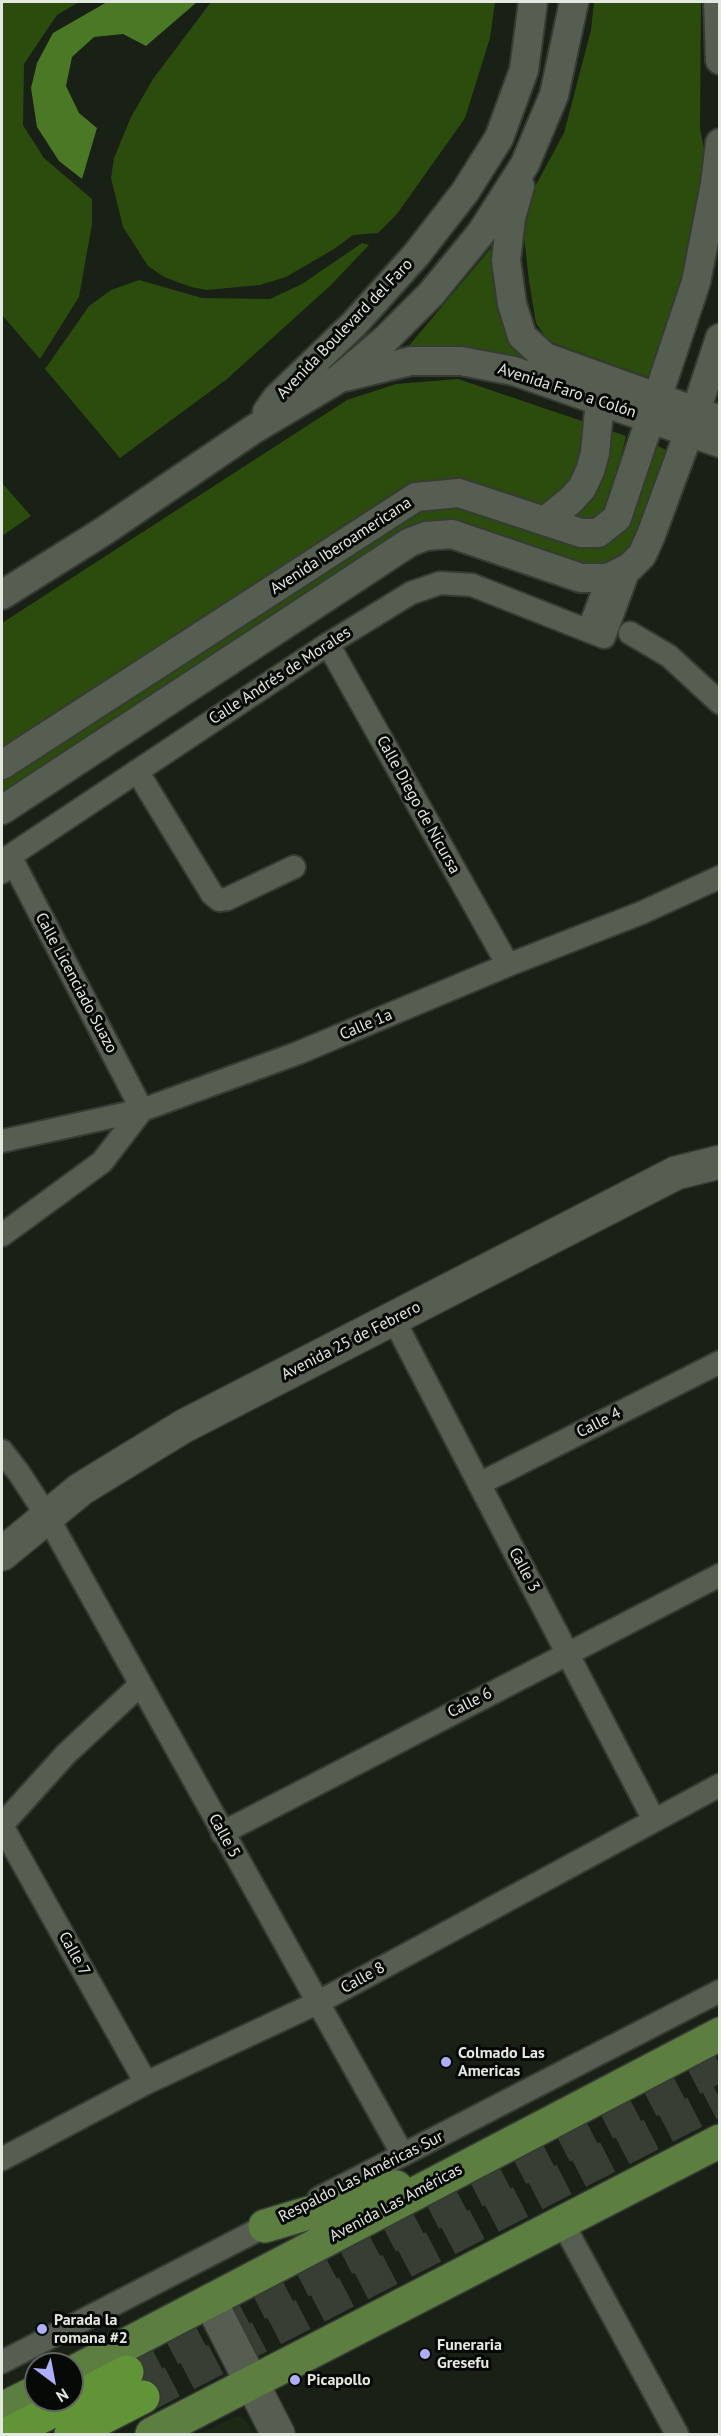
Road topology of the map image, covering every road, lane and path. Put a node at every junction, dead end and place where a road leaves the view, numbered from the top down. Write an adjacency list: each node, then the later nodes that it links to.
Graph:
1 (533, 2): 12 (street, Avenida Boulevard del Faro)
2 (574, 2): 6 (street, Avenida Boulevard del Faro)
3 (718, 2): 4 (street)
4 (720, 60)
5 (720, 143): 10 (street, Avenida Iberoamericana)
6 (525, 164): 8 (street, Avenida Boulevard del Faro); 10 (street, Avenida Faro a Colón)
7 (720, 338): 11 (street)
8 (340, 378): 9 (street, Avenida Faro a Colón); 12 (street, Avenida Boulevard del Faro)
9 (600, 400): 10 (street, Avenida Faro a Colón); 14 (street)
10 (653, 408): 11 (street, Avenida Faro a Colón); 14 (street, Avenida Iberoamericana)
11 (702, 422): 13 (street, Avenida Faro a Colón); 15 (street)
12 (254, 429): 16 (street, Avenida Boulevard del Faro)
13 (720, 442)
14 (545, 521): 20 (street, Avenida Iberoamericana)
15 (619, 572): 18 (street, Calle Andrés de Morales); 22 (street, Avenida Iberoamericana)
16 (2, 595)
17 (630, 633): 19 (street)
18 (328, 644): 21 (street, Calle Andrés de Morales); 26 (street, Calle Diego de Nicursa)
19 (720, 703)
20 (2, 765)
21 (137, 771): 23 (street, Calle Andrés de Morales); 24 (street)
22 (2, 810)
23 (6, 864): 27 (street, Calle Licenciado Suazo)
24 (294, 867)
25 (720, 877): 26 (street, Calle 1a)
26 (508, 965): 27 (street, Calle 1a)
27 (142, 1110): 28 (street, Calle 1a); 30 (street)
28 (2, 1142)
29 (720, 1162): 31 (main road, Avenida 25 de Febrero)
30 (2, 1235)
31 (394, 1320): 34 (street, Calle 3); 35 (main road, Avenida 25 de Febrero)
32 (720, 1362): 34 (street, Calle 4)
33 (2, 1451): 35 (street, Calle 5)
34 (479, 1484): 38 (street, Calle 3)
35 (46, 1516): 36 (main road, Avenida 25 de Febrero); 39 (street, Calle 5)
36 (2, 1554)
37 (720, 1575): 38 (street, Calle 6)
38 (567, 1653): 41 (street, Calle 3); 43 (street, Calle 6)
39 (139, 1686): 42 (street); 43 (street, Calle 5)
40 (720, 1785): 41 (street, Calle 8)
41 (654, 1820): 45 (street, Calle 8)
42 (2, 1825): 47 (street, Calle 7)
43 (222, 1833): 45 (street, Calle 5)
44 (720, 1991): 50 (street, Respaldo Las Américas Sur)
45 (317, 2003): 47 (street, Calle 8); 50 (street, Calle 5)
46 (720, 2034): 48 (main road, Avenida Las Américas)
47 (146, 2083): 51 (street, Calle 8)
48 (587, 2102): 53 (main road); 54 (main road, Avenida Las Américas)
49 (720, 2140): 52 (main road)
50 (403, 2155): 53 (street, Respaldo Las Américas Sur)
51 (2, 2159)
52 (562, 2222): 57 (main road); 64 (street)
53 (266, 2226): 55 (street, Respaldo Las Américas Sur)
54 (210, 2301): 56 (main road, Avenida Las Américas); 57 (main road)
55 (2, 2362)
56 (84, 2367)
57 (251, 2383): 62 (main road); 63 (main road)
58 (24, 2397): 59 (main road)
59 (2, 2409)
60 (8, 2434): 61 (highway)
61 (71, 2434)
62 (152, 2434)
63 (278, 2434)
64 (677, 2434)

